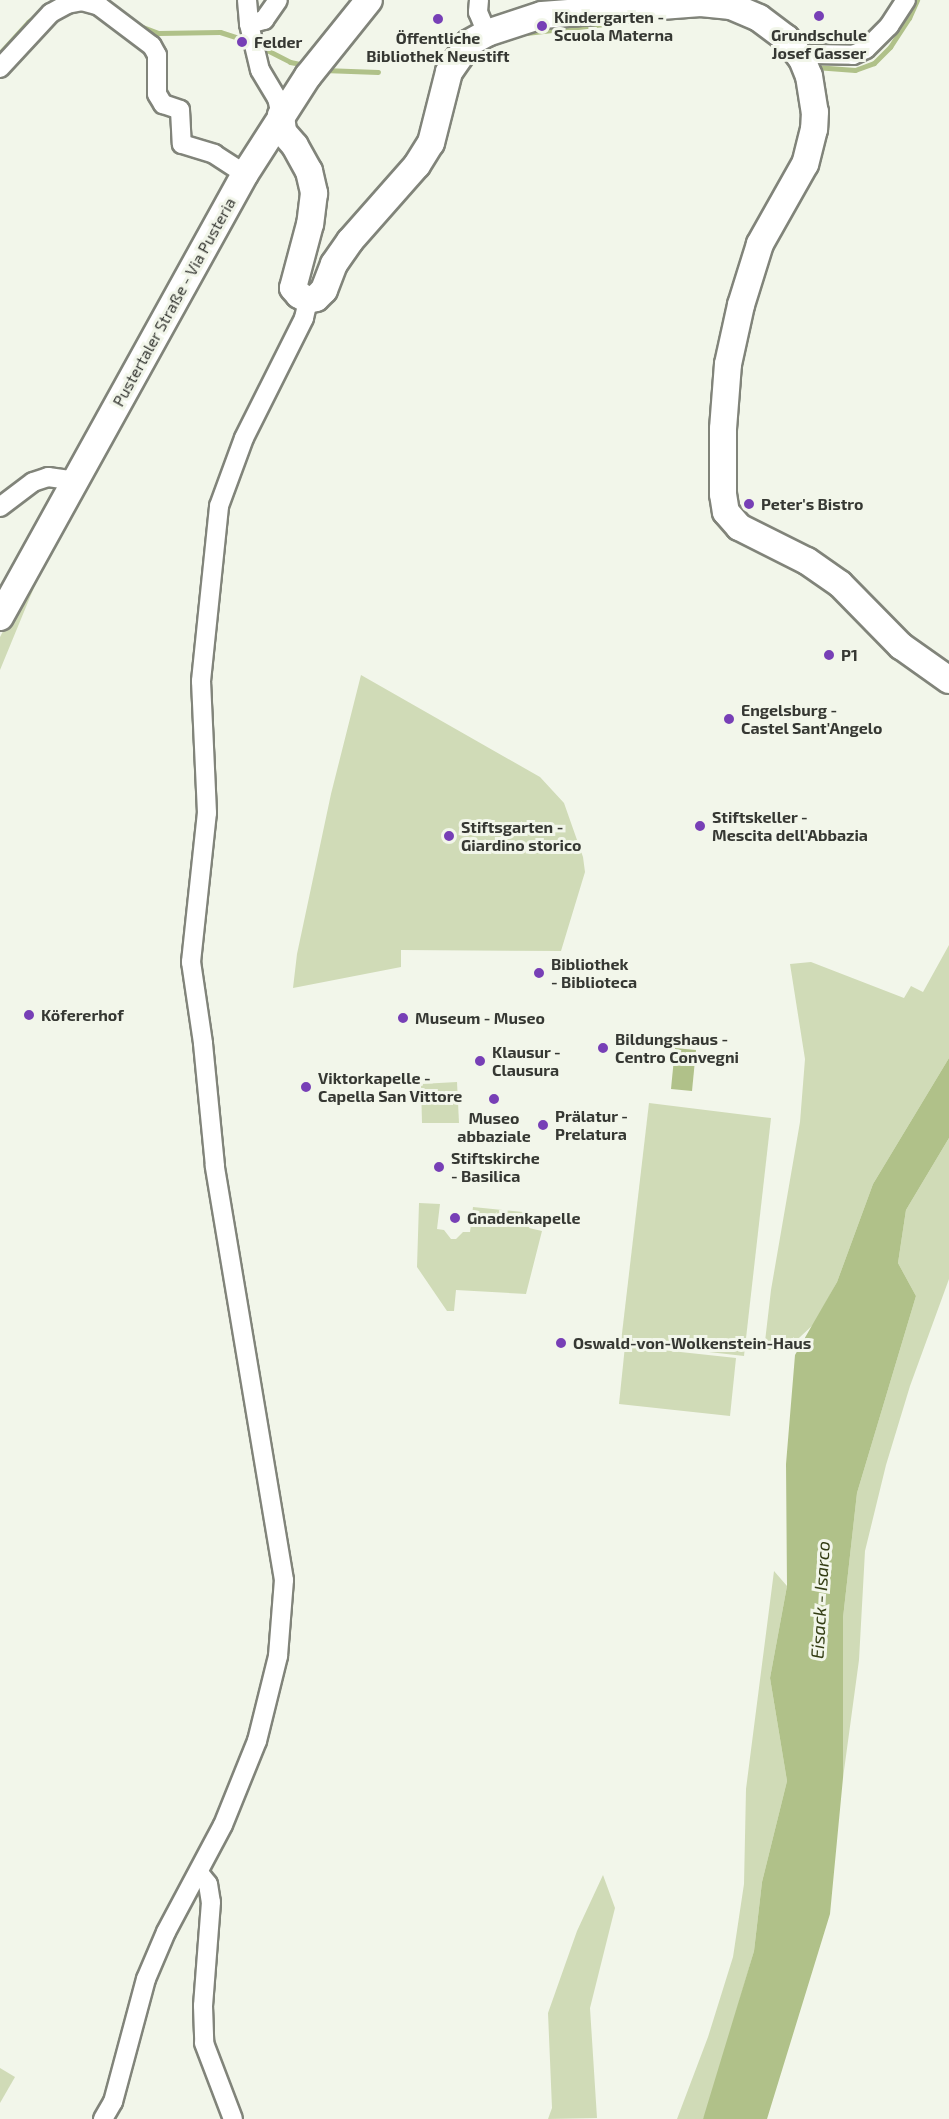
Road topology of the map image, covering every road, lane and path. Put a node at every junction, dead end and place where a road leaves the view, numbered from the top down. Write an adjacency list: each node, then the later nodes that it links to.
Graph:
1 (247, 0): 7 (street)
2 (278, 0): 7 (street)
3 (369, 0): 11 (street, Pustertaler Straße - Via Pusteria)
4 (479, 0): 8 (street)
5 (906, 0): 9 (street)
6 (578, 7): 8 (street); 9 (street)
7 (249, 24): 11 (street)
8 (487, 33): 13 (street)
9 (802, 59): 17 (street)
10 (0, 68): 12 (street)
11 (281, 115): 12 (street, Pustertaler Straße - Via Pusteria); 13 (street)
12 (245, 174): 14 (street, Pustertaler Straße - Via Pusteria)
13 (308, 300): 18 (street)
14 (75, 481): 15 (street); 16 (street, Pustertaler Straße - Via Pusteria)
15 (0, 507)
16 (0, 617)
17 (949, 680)
18 (199, 1873): 19 (street); 20 (street)
19 (103, 2119)
20 (233, 2119)

